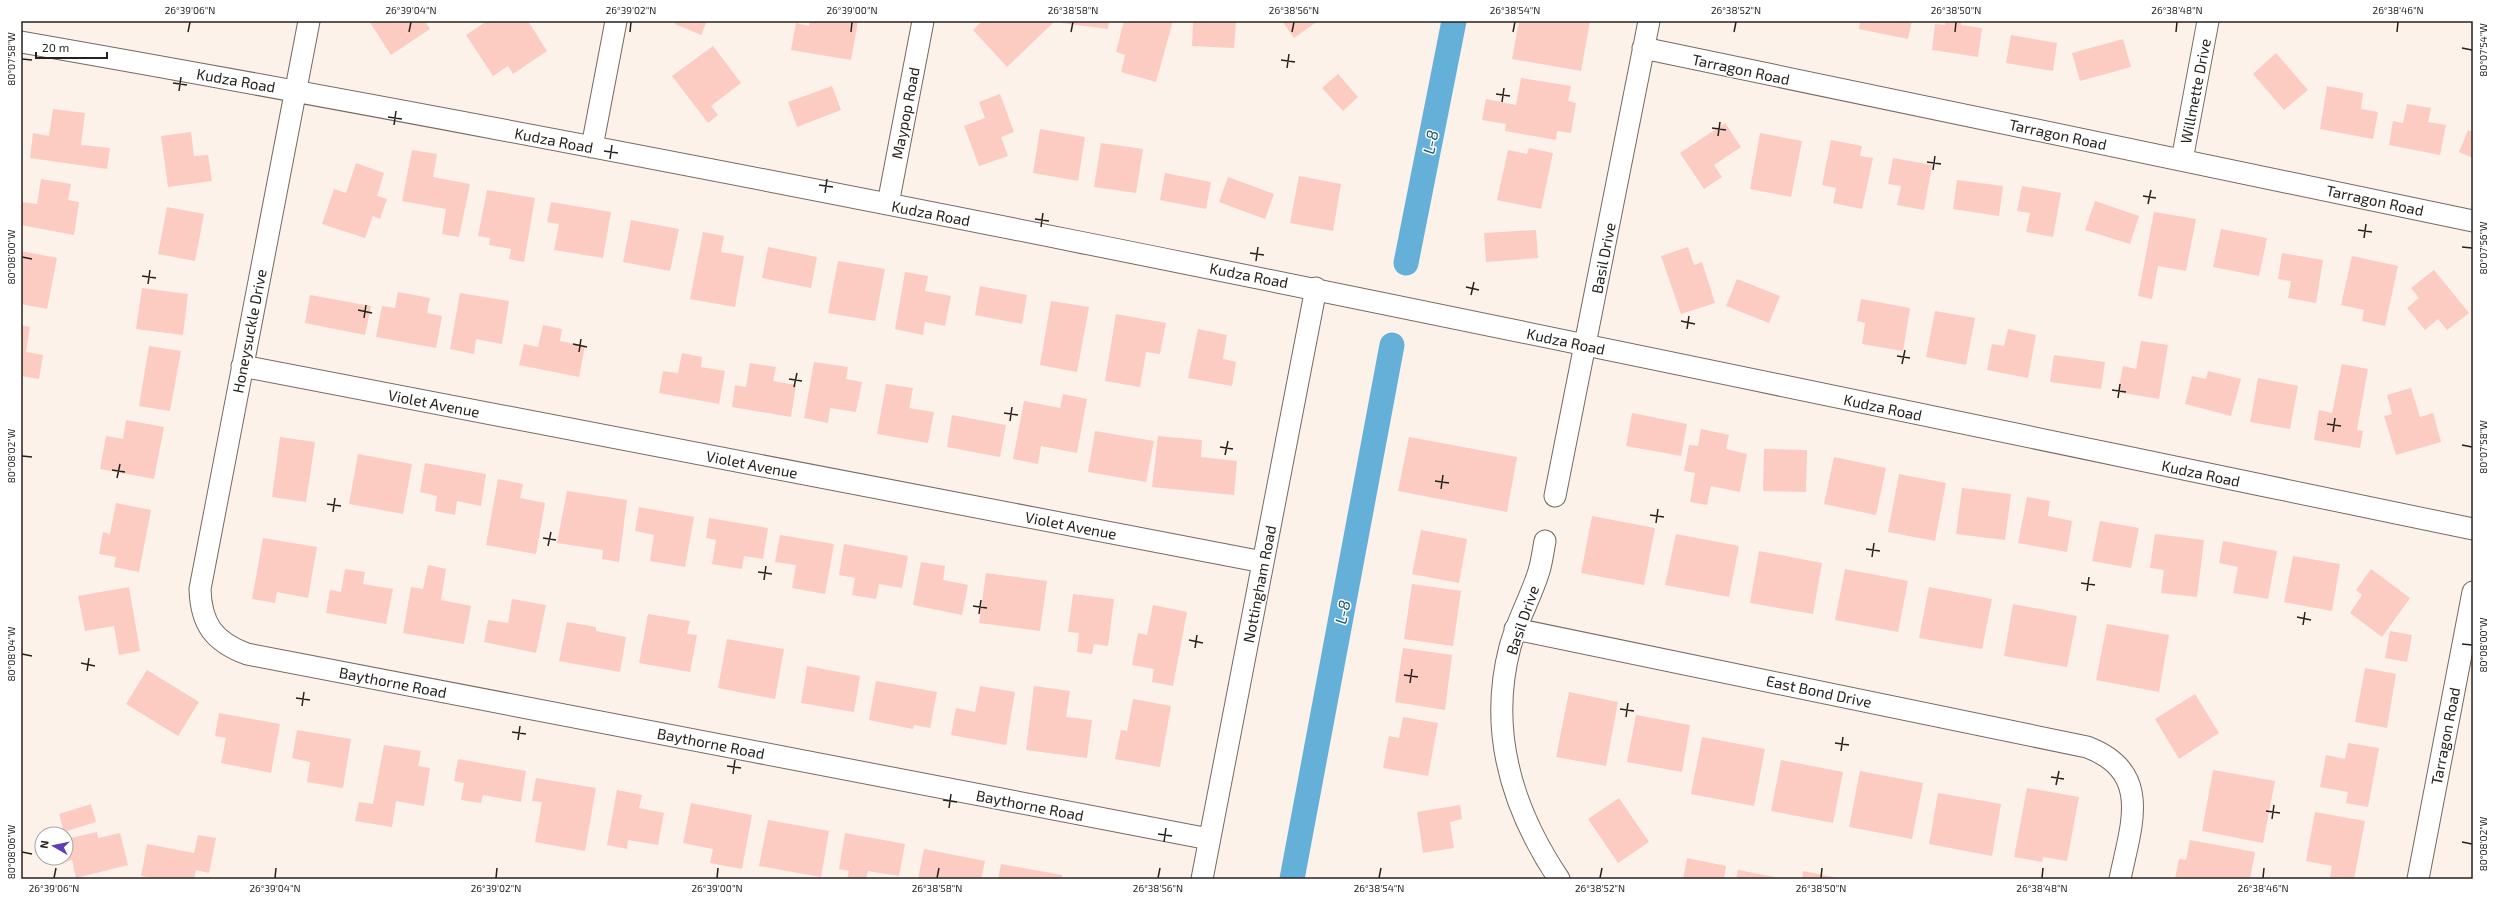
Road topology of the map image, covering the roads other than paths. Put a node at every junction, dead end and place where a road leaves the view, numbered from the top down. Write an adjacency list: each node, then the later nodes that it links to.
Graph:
1 (309, 21): 8 (street, Honeysuckle Drive)
2 (616, 21): 9 (street)
3 (923, 21): 11 (street, Maypop Road)
4 (1649, 21): 7 (street, Basil Drive)
5 (2208, 21): 10 (street, Willmette Drive)
6 (21, 42): 8 (street, Kudza Road)
7 (1644, 48): 10 (street, Tarragon Road); 14 (street, Basil Drive)
8 (295, 90): 9 (street, Kudza Road); 15 (street, Honeysuckle Drive)
9 (592, 147): 11 (street, Kudza Road)
10 (2182, 160): 12 (street, Tarragon Road)
11 (888, 204): 13 (street, Kudza Road)
12 (2473, 221)
13 (1316, 288): 14 (street, Kudza Road); 19 (street, Nottingham Road)
14 (1586, 345): 16 (street, Basil Drive); 17 (street, Kudza Road)
15 (242, 366): 19 (street, Violet Avenue); 22 (street, Honeysuckle Drive)
16 (1555, 496)
17 (2473, 529)
18 (1545, 541): 21 (street, Basil Drive)
19 (1263, 562): 23 (street, Nottingham Road)
20 (2473, 592): 27 (street, Tarragon Road)
21 (1515, 629): 25 (street, Basil Drive); 26 (street, East Bond Drive)
22 (217, 638): 23 (street, Baythorne Road)
23 (1209, 839): 24 (street, Nottingham Road)
24 (1202, 879)
25 (1559, 879)
26 (2120, 879)
27 (2418, 879)

